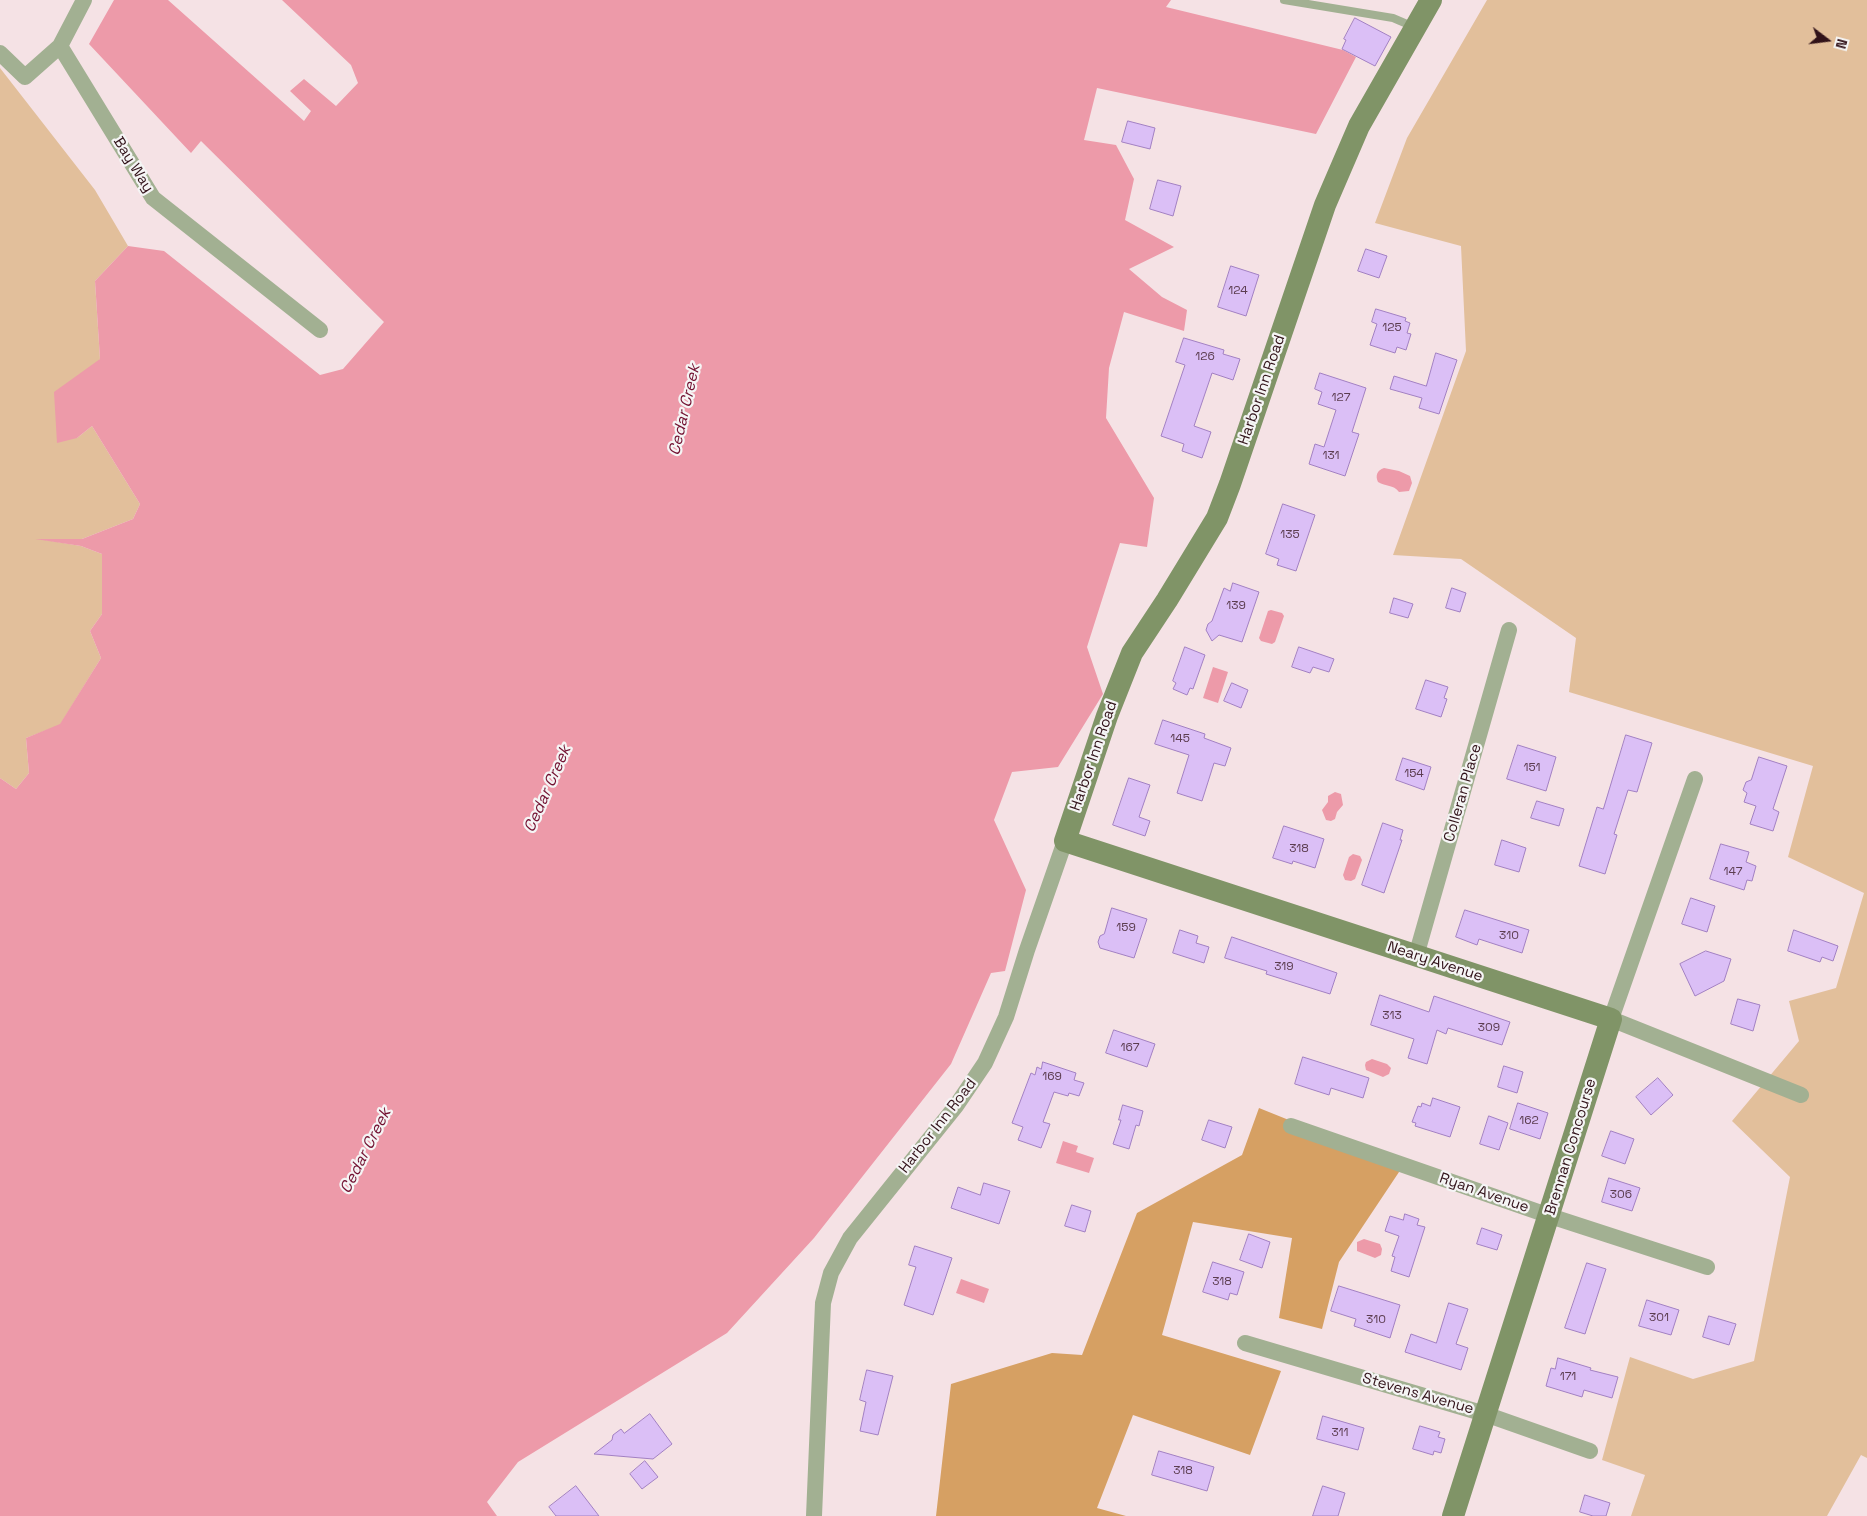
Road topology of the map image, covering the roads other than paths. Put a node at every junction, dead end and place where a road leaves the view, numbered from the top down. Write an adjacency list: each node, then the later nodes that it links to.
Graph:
1 (84, 0): 5 (street)
2 (1284, 0): 4 (lane)
3 (1430, 0): 4 (main road, Harbor Inn Road)
4 (1415, 27): 10 (main road, Harbor Inn Road)
5 (60, 46): 6 (street); 7 (street, Bay Way)
6 (0, 53)
7 (320, 330)
8 (1509, 630): 11 (street, Colleran Place)
9 (1695, 779): 12 (street, Brennan Concourse)
10 (1065, 841): 11 (main road, Neary Avenue); 20 (street, Harbor Inn Road)
11 (1416, 956): 12 (main road, Neary Avenue)
12 (1612, 1019): 13 (street, Neary Avenue); 15 (main road, Brennan Concourse)
13 (1802, 1095)
14 (1291, 1126): 15 (street, Ryan Avenue)
15 (1550, 1216): 16 (street, Ryan Avenue); 18 (main road, Brennan Concourse)
16 (1706, 1267)
17 (1245, 1343): 18 (street, Stevens Avenue)
18 (1485, 1414): 19 (street, Stevens Avenue); 21 (main road, Brennan Concourse)
19 (1590, 1451)
20 (814, 1516)
21 (1453, 1516)

